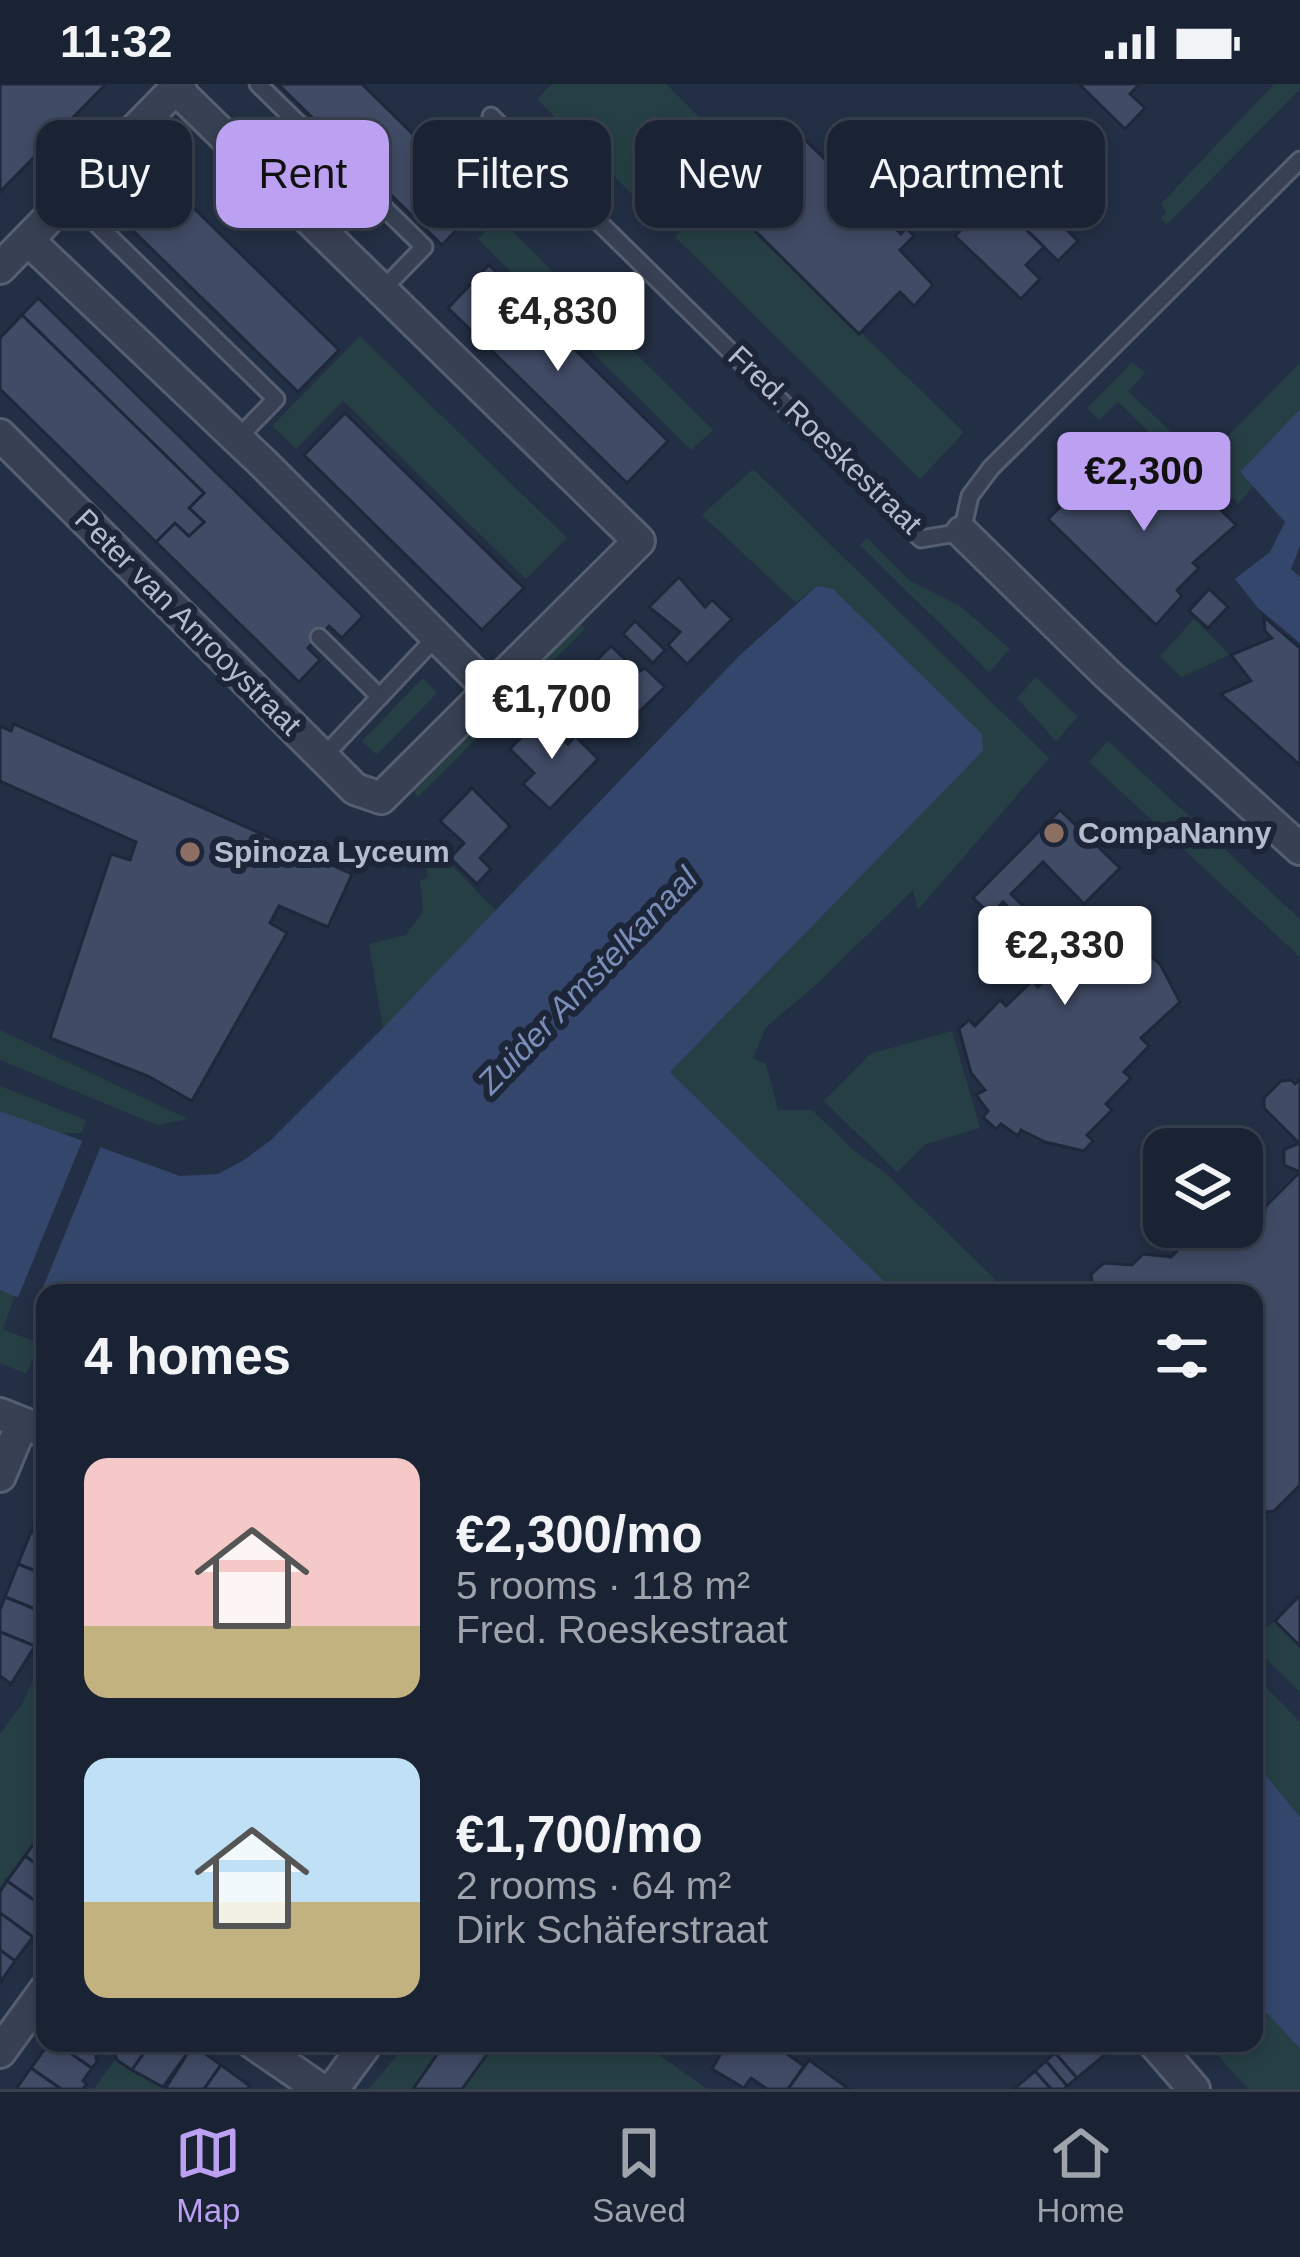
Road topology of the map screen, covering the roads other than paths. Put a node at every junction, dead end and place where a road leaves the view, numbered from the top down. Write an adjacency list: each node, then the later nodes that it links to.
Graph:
1 (258, 84): 10 (lane)
2 (178, 87): 4 (street); 10 (street)
3 (491, 116): 13 (lane, Fred. Roeskestraat)
4 (145, 120)
5 (1300, 160): 13 (lane, Fred. Roeskestraat)
6 (39, 228): 8 (street)
7 (101, 228): 12 (lane)
8 (28, 240): 9 (street); 12 (street)
9 (0, 268)
10 (380, 292): 16 (street)
11 (0, 435): 18 (street, Peter van Anrooystraat)
12 (237, 439): 14 (street)
13 (962, 532): 19 (street, Fred. Roeskestraat)
14 (437, 636): 16 (street); 17 (lane)
15 (319, 637): 17 (lane)
16 (490, 689): 18 (street, Peter van Anrooystraat)
17 (380, 697): 18 (lane)
18 (323, 757)
19 (1300, 849)
20 (22, 1423): 21 (street)
21 (0, 1476)
22 (36, 2002): 23 (street)
23 (0, 2052)
24 (266, 2052): 28 (street)
25 (361, 2052): 29 (street)
26 (1160, 2052): 27 (street)
27 (1181, 2085)
28 (320, 2089)
29 (333, 2089)

